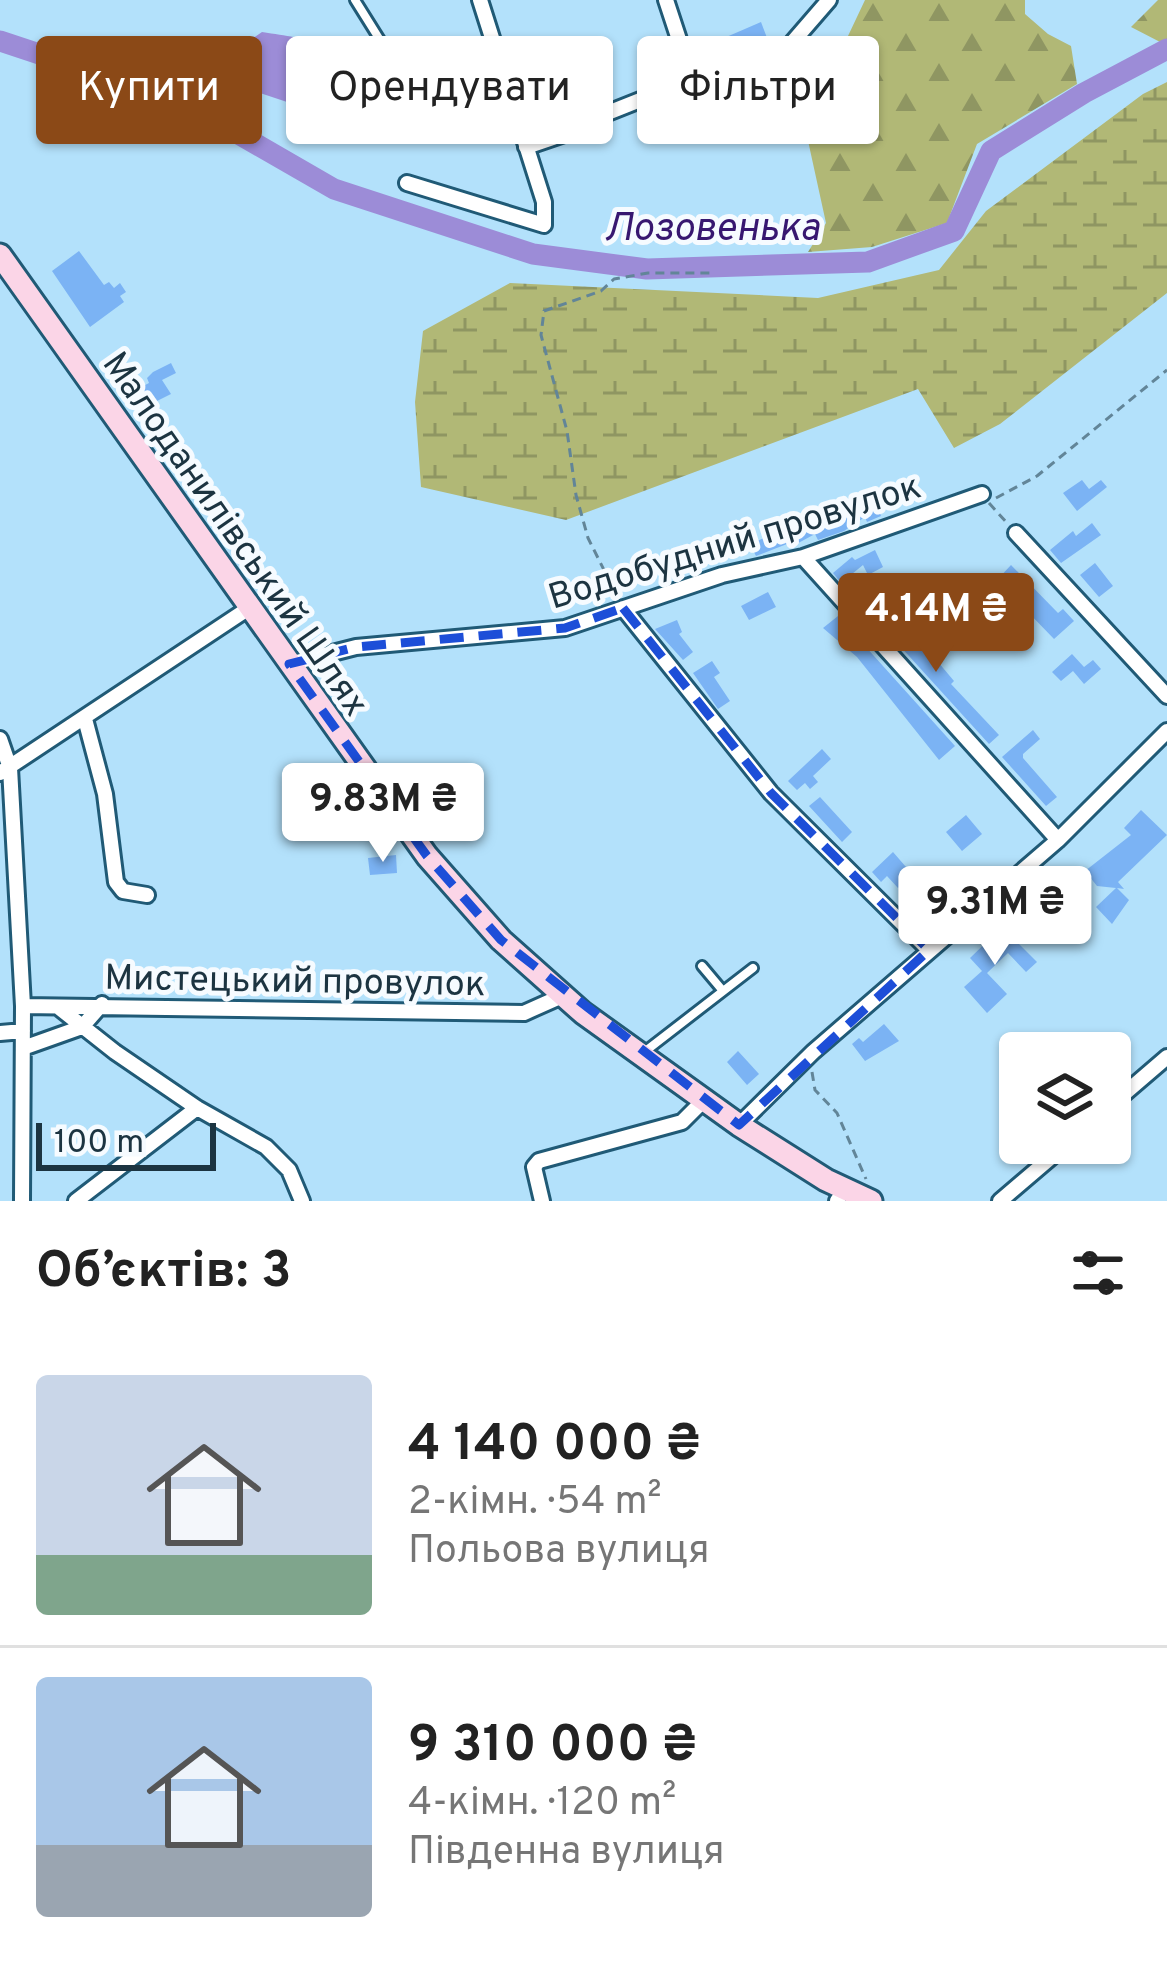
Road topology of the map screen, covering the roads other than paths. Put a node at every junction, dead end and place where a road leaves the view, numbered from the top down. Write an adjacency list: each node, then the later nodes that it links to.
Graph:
1 (355, 0): 5 (lane)
2 (480, 0): 9 (street)
3 (665, 0): 6 (street)
4 (829, 0): 7 (street)
5 (378, 36)
6 (677, 36)
7 (798, 36)
8 (637, 101): 9 (street)
9 (526, 146): 10 (street)
10 (407, 182)
11 (0, 255): 15 (main road, Малоданилівський Шлях)
12 (985, 498): 14 (street, Водобудний провулок)
13 (1016, 533): 18 (street)
14 (803, 556): 16 (street, Водобудний провулок); 23 (street)
15 (249, 608): 17 (main road, Малоданилівський Шлях); 19 (street)
16 (623, 608): 17 (street, Водобудний провулок); 25 (street)
17 (289, 664): 29 (main road, Малоданилівський Шлях)
18 (1167, 696)
19 (85, 719): 22 (street); 24 (street)
20 (1167, 731): 23 (street)
21 (0, 739): 22 (street)
22 (5, 770): 31 (street)
23 (1058, 840): 25 (street)
24 (147, 895)
25 (929, 950): 41 (street)
26 (702, 966): 28 (lane)
27 (753, 968): 28 (lane)
28 (723, 991): 36 (lane)
29 (562, 996): 30 (street, Мистецький провулок); 36 (main road, Малоданилівський Шлях)
30 (102, 1004): 32 (street, Мистецький провулок); 33 (street)
31 (23, 1006): 32 (street, Мистецький провулок); 35 (street)
32 (58, 1007): 33 (street)
33 (82, 1027): 35 (street); 40 (street)
34 (0, 1033): 35 (street)
35 (23, 1040): 44 (street)
36 (642, 1054): 39 (main road, Малоданилівський Шлях)
37 (1167, 1058): 38 (street)
38 (1131, 1088)
39 (703, 1101): 41 (main road, Малоданилівський Шлях); 47 (street)
40 (197, 1108): 45 (street); 46 (street)
41 (739, 1125): 43 (main road, Малоданилівський Шлях)
42 (1043, 1164): 49 (street)
43 (837, 1195): 48 (main road, Малоданилівський Шлях)
44 (22, 1201)
45 (76, 1201)
46 (302, 1201)
47 (542, 1201)
48 (870, 1201)
49 (1000, 1201)

